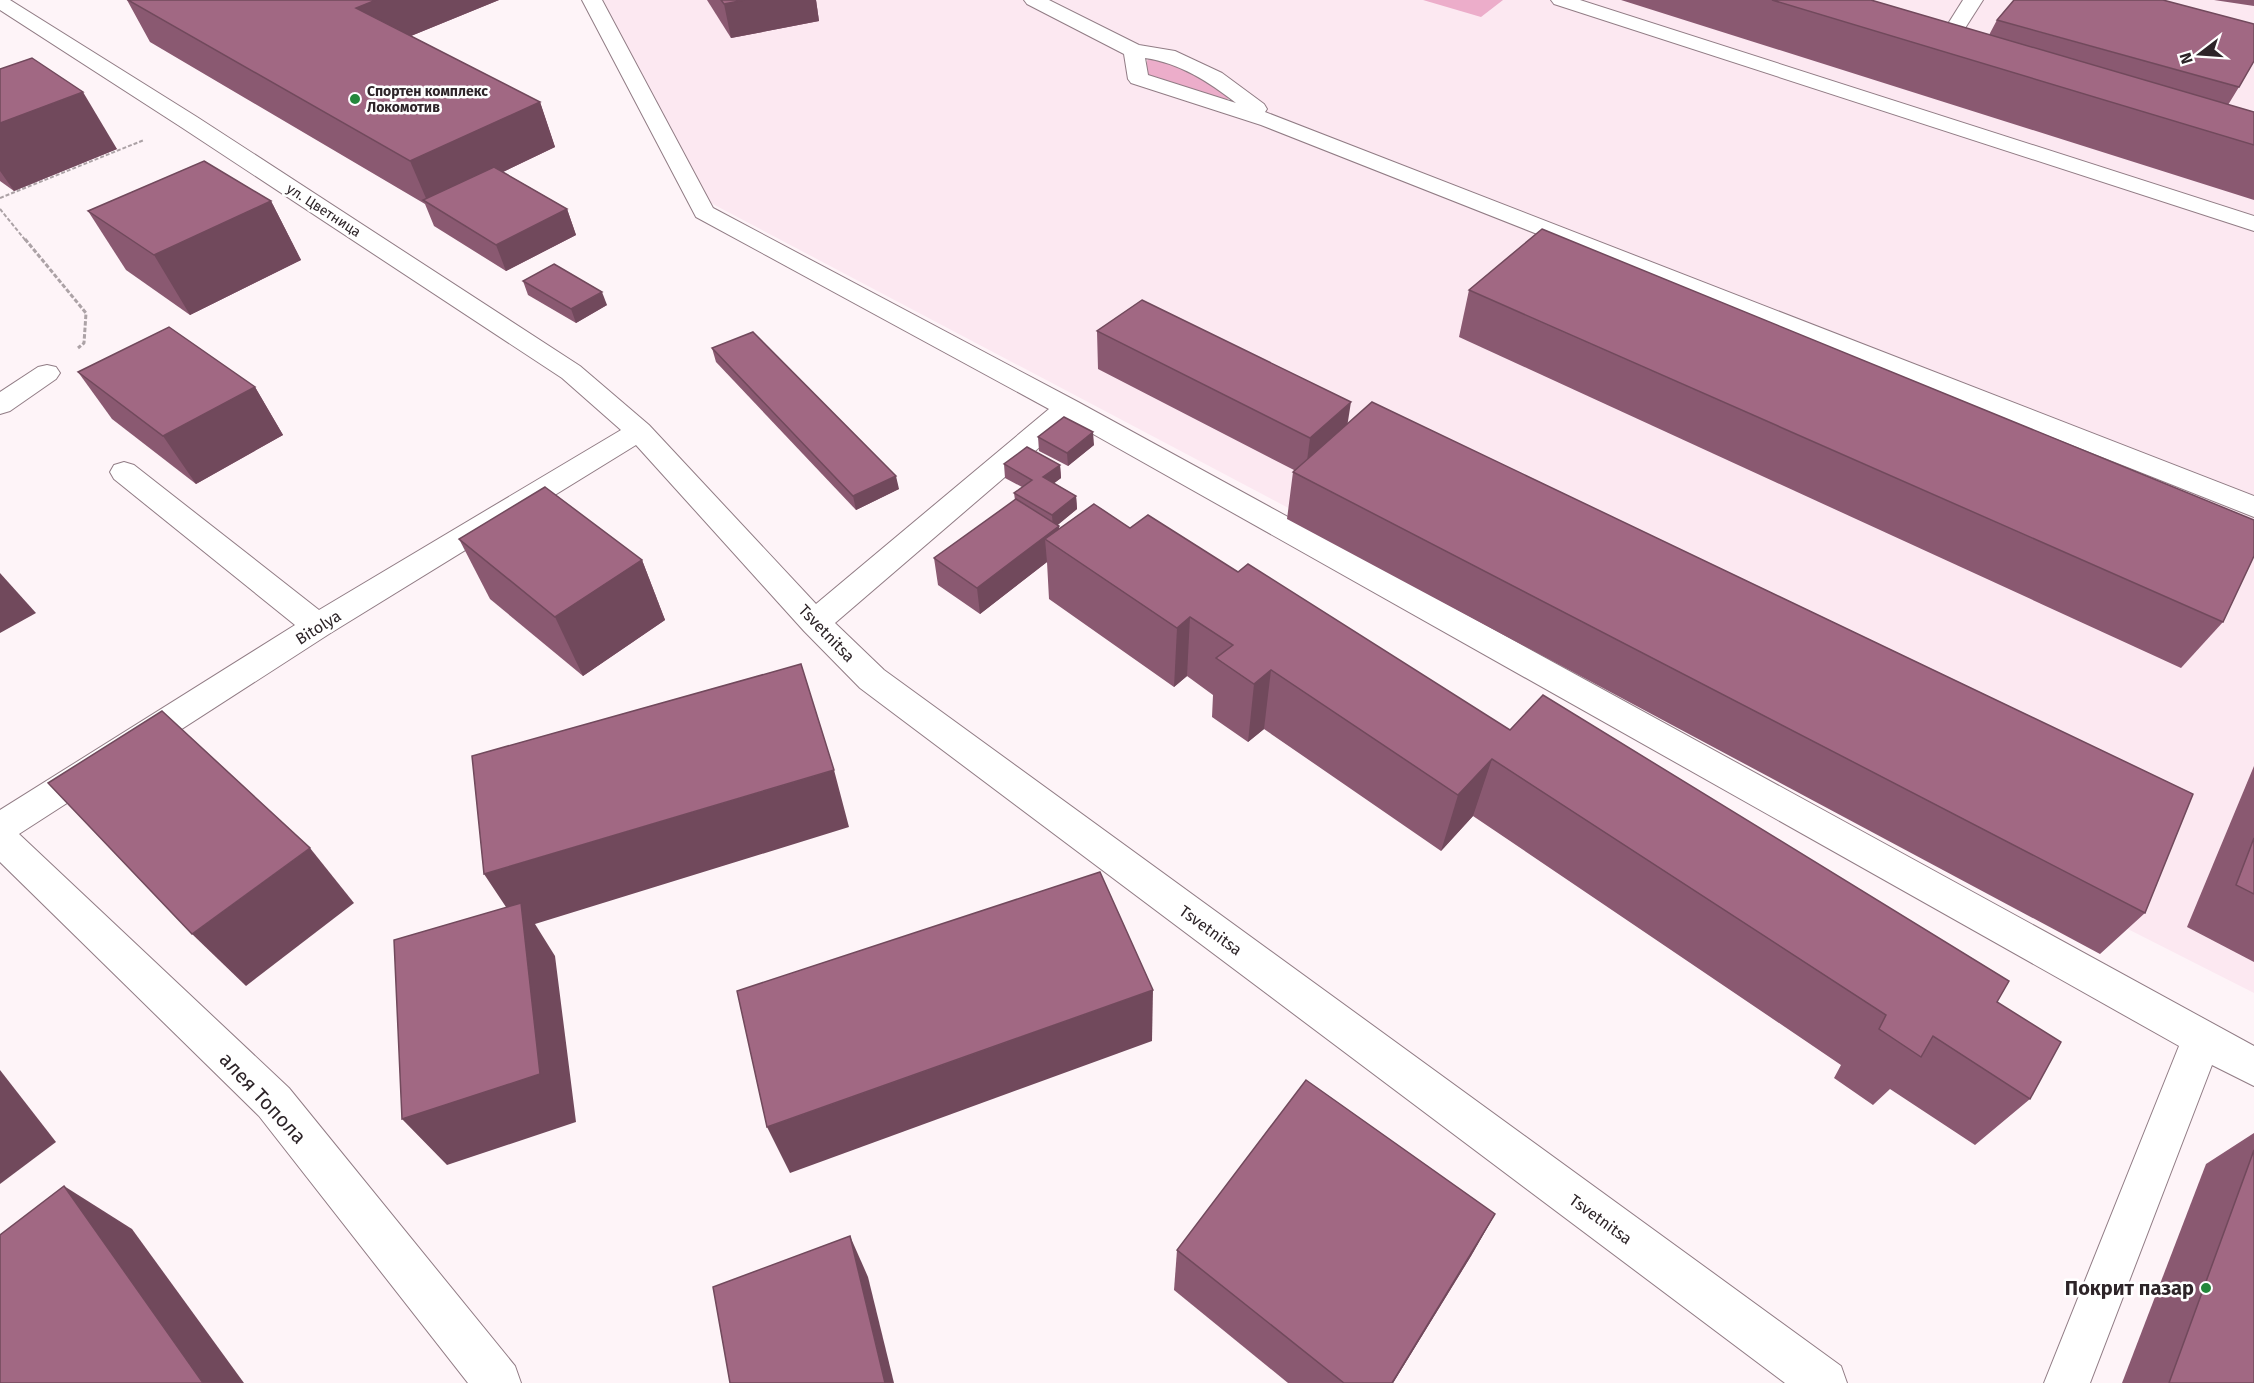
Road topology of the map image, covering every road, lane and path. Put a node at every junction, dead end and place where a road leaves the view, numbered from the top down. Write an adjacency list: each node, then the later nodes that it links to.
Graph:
1 (592, 0): 17 (street)
2 (1034, 0): 7 (street)
3 (1561, 0): 14 (street)
4 (1973, 0): 8 (street)
5 (0, 2): 11 (street, ул. Цветница)
6 (1917, 47): 8 (street)
7 (1134, 51): 10 (street); 10 (street)
8 (1939, 54): 9 (street)
9 (1962, 60)
10 (1269, 120): 20 (street)
11 (189, 122): 12 (path); 18 (street, ул. Цветница)
12 (0, 198)
13 (0, 208): 15 (path)
14 (2254, 224)
15 (47, 373): 16 (street)
16 (0, 405)
17 (1068, 408): 21 (street); 25 (street)
18 (639, 431): 21 (street, Tsvetnitsa); 22 (street, Bitolya)
19 (124, 472): 22 (street)
20 (2254, 507)
21 (815, 623): 28 (street, Tsvetnitsa)
22 (318, 626): 23 (street, Bitolya)
23 (0, 828)
24 (0, 839): 27 (street, алея Топола)
25 (2202, 1040): 26 (street); 29 (street)
26 (2254, 1067)
27 (498, 1383)
28 (1824, 1383)
29 (2067, 1383)

